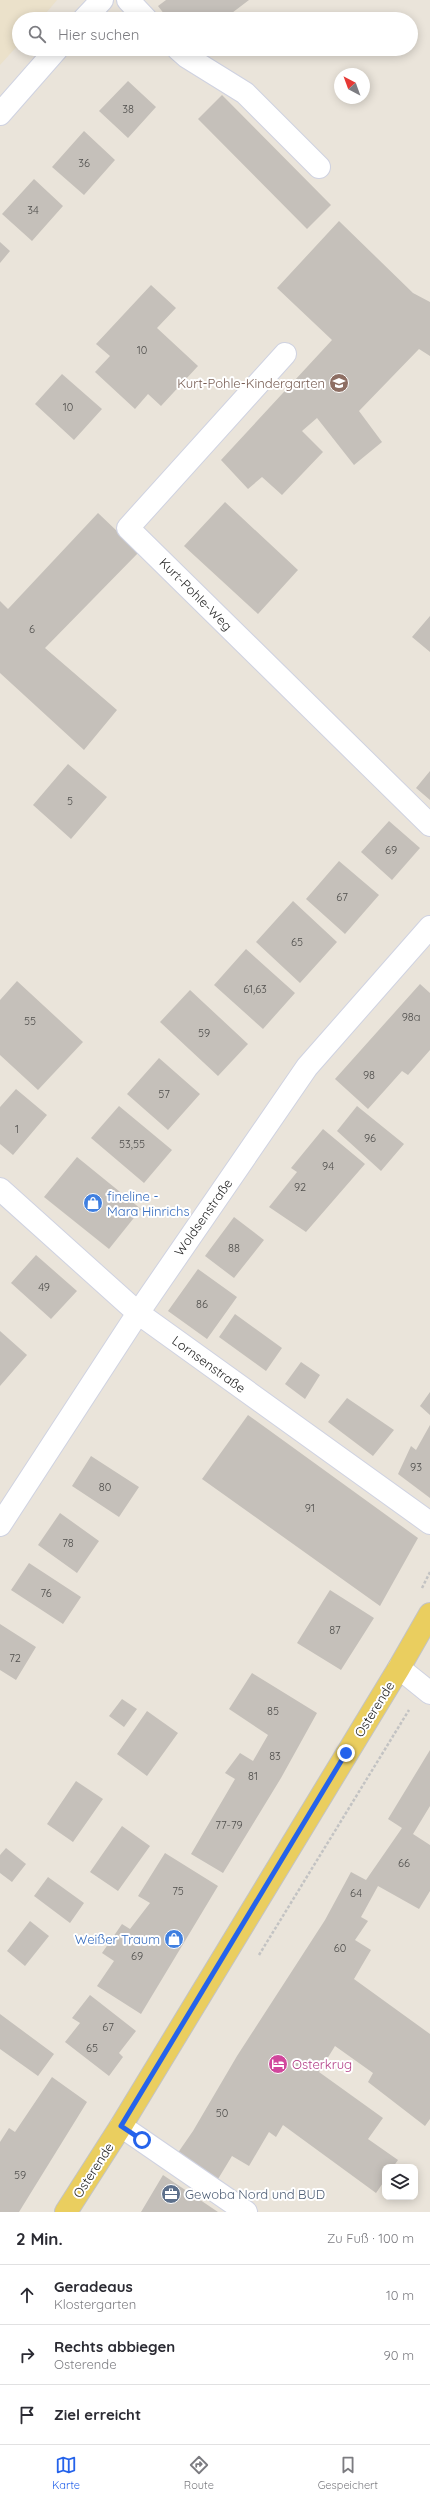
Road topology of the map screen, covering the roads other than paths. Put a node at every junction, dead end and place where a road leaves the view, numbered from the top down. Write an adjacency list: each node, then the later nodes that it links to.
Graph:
1 (102, 0): 3 (street)
2 (128, 0): 4 (street)
3 (91, 12)
4 (139, 12)
5 (51, 56): 7 (street)
6 (186, 56): 8 (street)
7 (0, 114)
8 (319, 167)
9 (284, 354): 10 (street, Kurt-Pohle-Weg)
10 (430, 825)
11 (430, 927): 13 (street, Woldsenstraße)
12 (0, 1189): 13 (street, Lornsenstraße)
13 (138, 1313): 14 (street, Lornsenstraße); 15 (street, Woldsenstraße)
14 (430, 1523)
15 (0, 1525)
16 (430, 1614): 17 (main road, Osterende)
17 (399, 1668): 18 (street); 19 (main road, Osterende)
18 (430, 1693)
19 (121, 2126): 20 (main road, Osterende); 21 (street)
20 (66, 2212)
21 (246, 2212)

